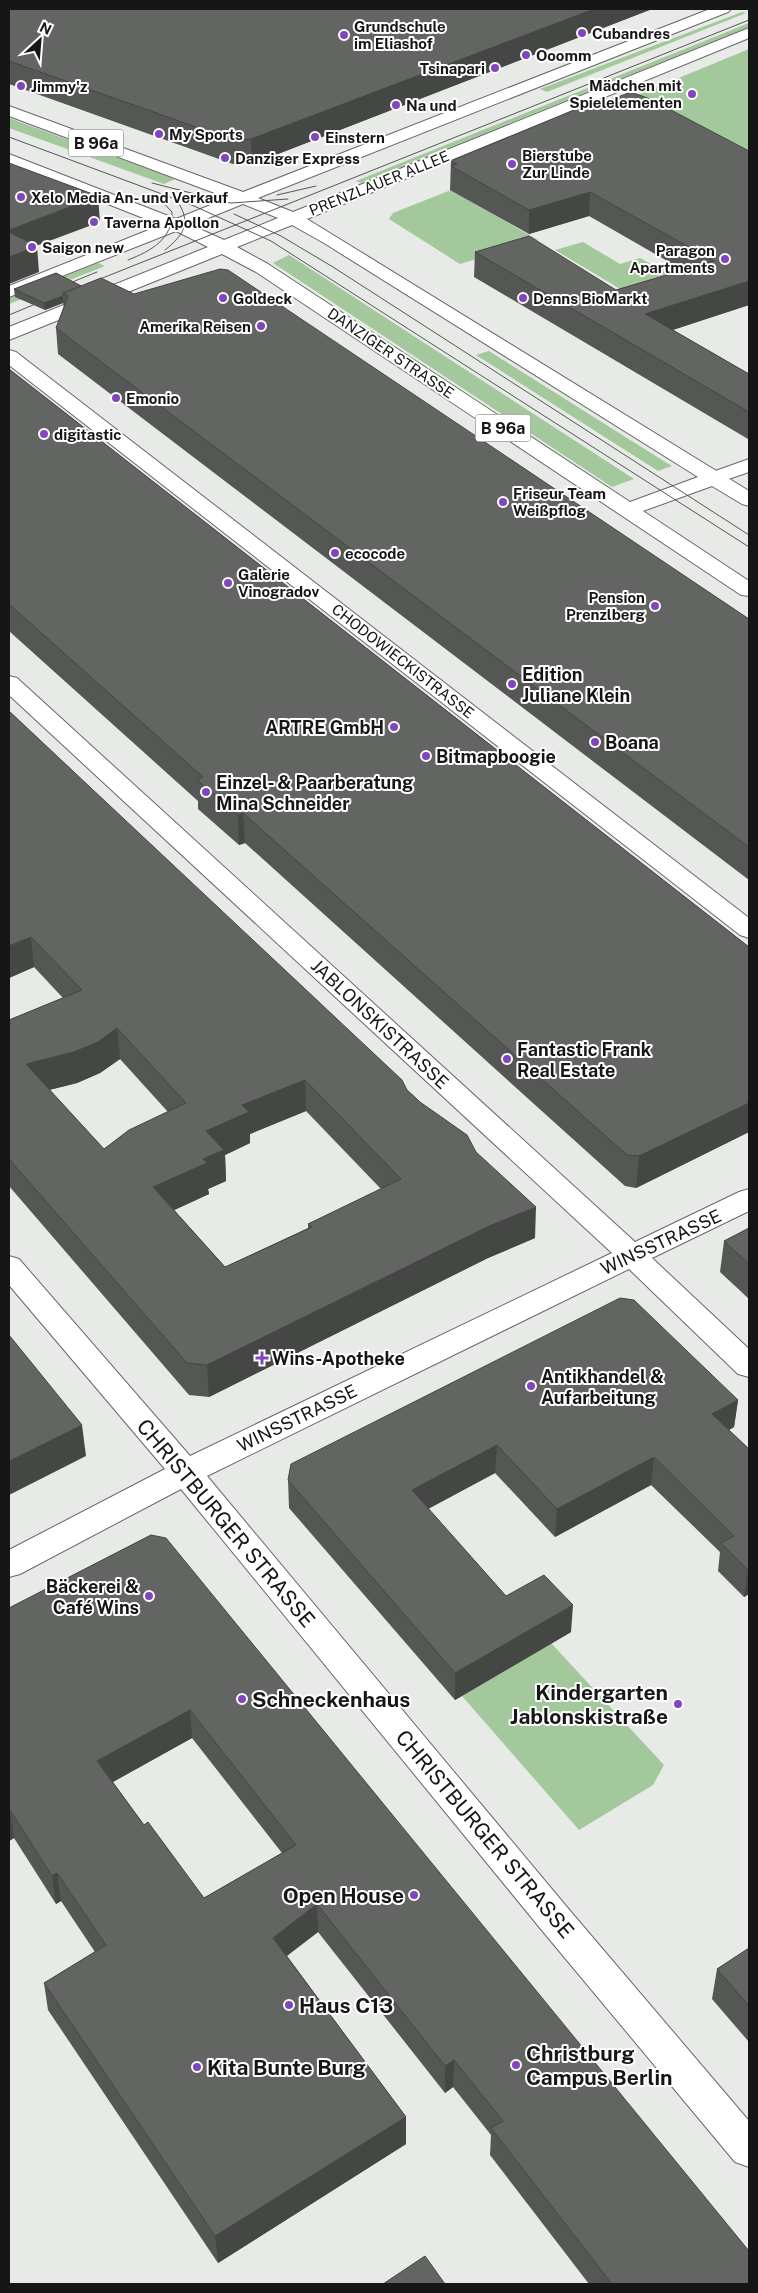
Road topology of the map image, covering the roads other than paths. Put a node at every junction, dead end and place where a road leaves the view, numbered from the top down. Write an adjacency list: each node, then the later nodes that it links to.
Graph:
1 (723, 9): 5 (main road)
2 (749, 33): 6 (main road, PRENZLAUER ALLEE)
3 (9, 111): 5 (main road, B 96a)
4 (9, 159): 7 (main road, DANZIGER STRASSE / B 96a)
5 (244, 198): 6 (main road, B 96a); 7 (main road)
6 (292, 218): 8 (main road, PRENZLAUER ALLEE); 13 (main road, B 96a)
7 (177, 226): 8 (main road, DANZIGER STRASSE / B 96a); 9 (main road)
8 (222, 246): 10 (main road, PRENZLAUER ALLEE); 15 (main road, DANZIGER STRASSE / B 96a)
9 (9, 292)
10 (9, 334)
11 (9, 356): 18 (main road, CHODOWIECKISTRASSE)
12 (749, 464): 13 (main road)
13 (714, 478): 14 (main road, B 96a); 15 (main road)
14 (749, 500)
15 (627, 510): 16 (main road, DANZIGER STRASSE / B 96a)
16 (749, 590)
17 (9, 683): 20 (main road, JABLONSKISTRASSE)
18 (749, 930)
19 (749, 1199): 20 (main road, WINSSTRASSE)
20 (632, 1255): 22 (main road, JABLONSKISTRASSE); 23 (main road, WINSSTRASSE)
21 (9, 1266): 23 (main road, CHRISTBURGER STRASSE)
22 (749, 1366)
23 (184, 1473): 24 (main road, WINSSTRASSE); 25 (main road, CHRISTBURGER STRASSE)
24 (9, 1565)
25 (749, 2149)

